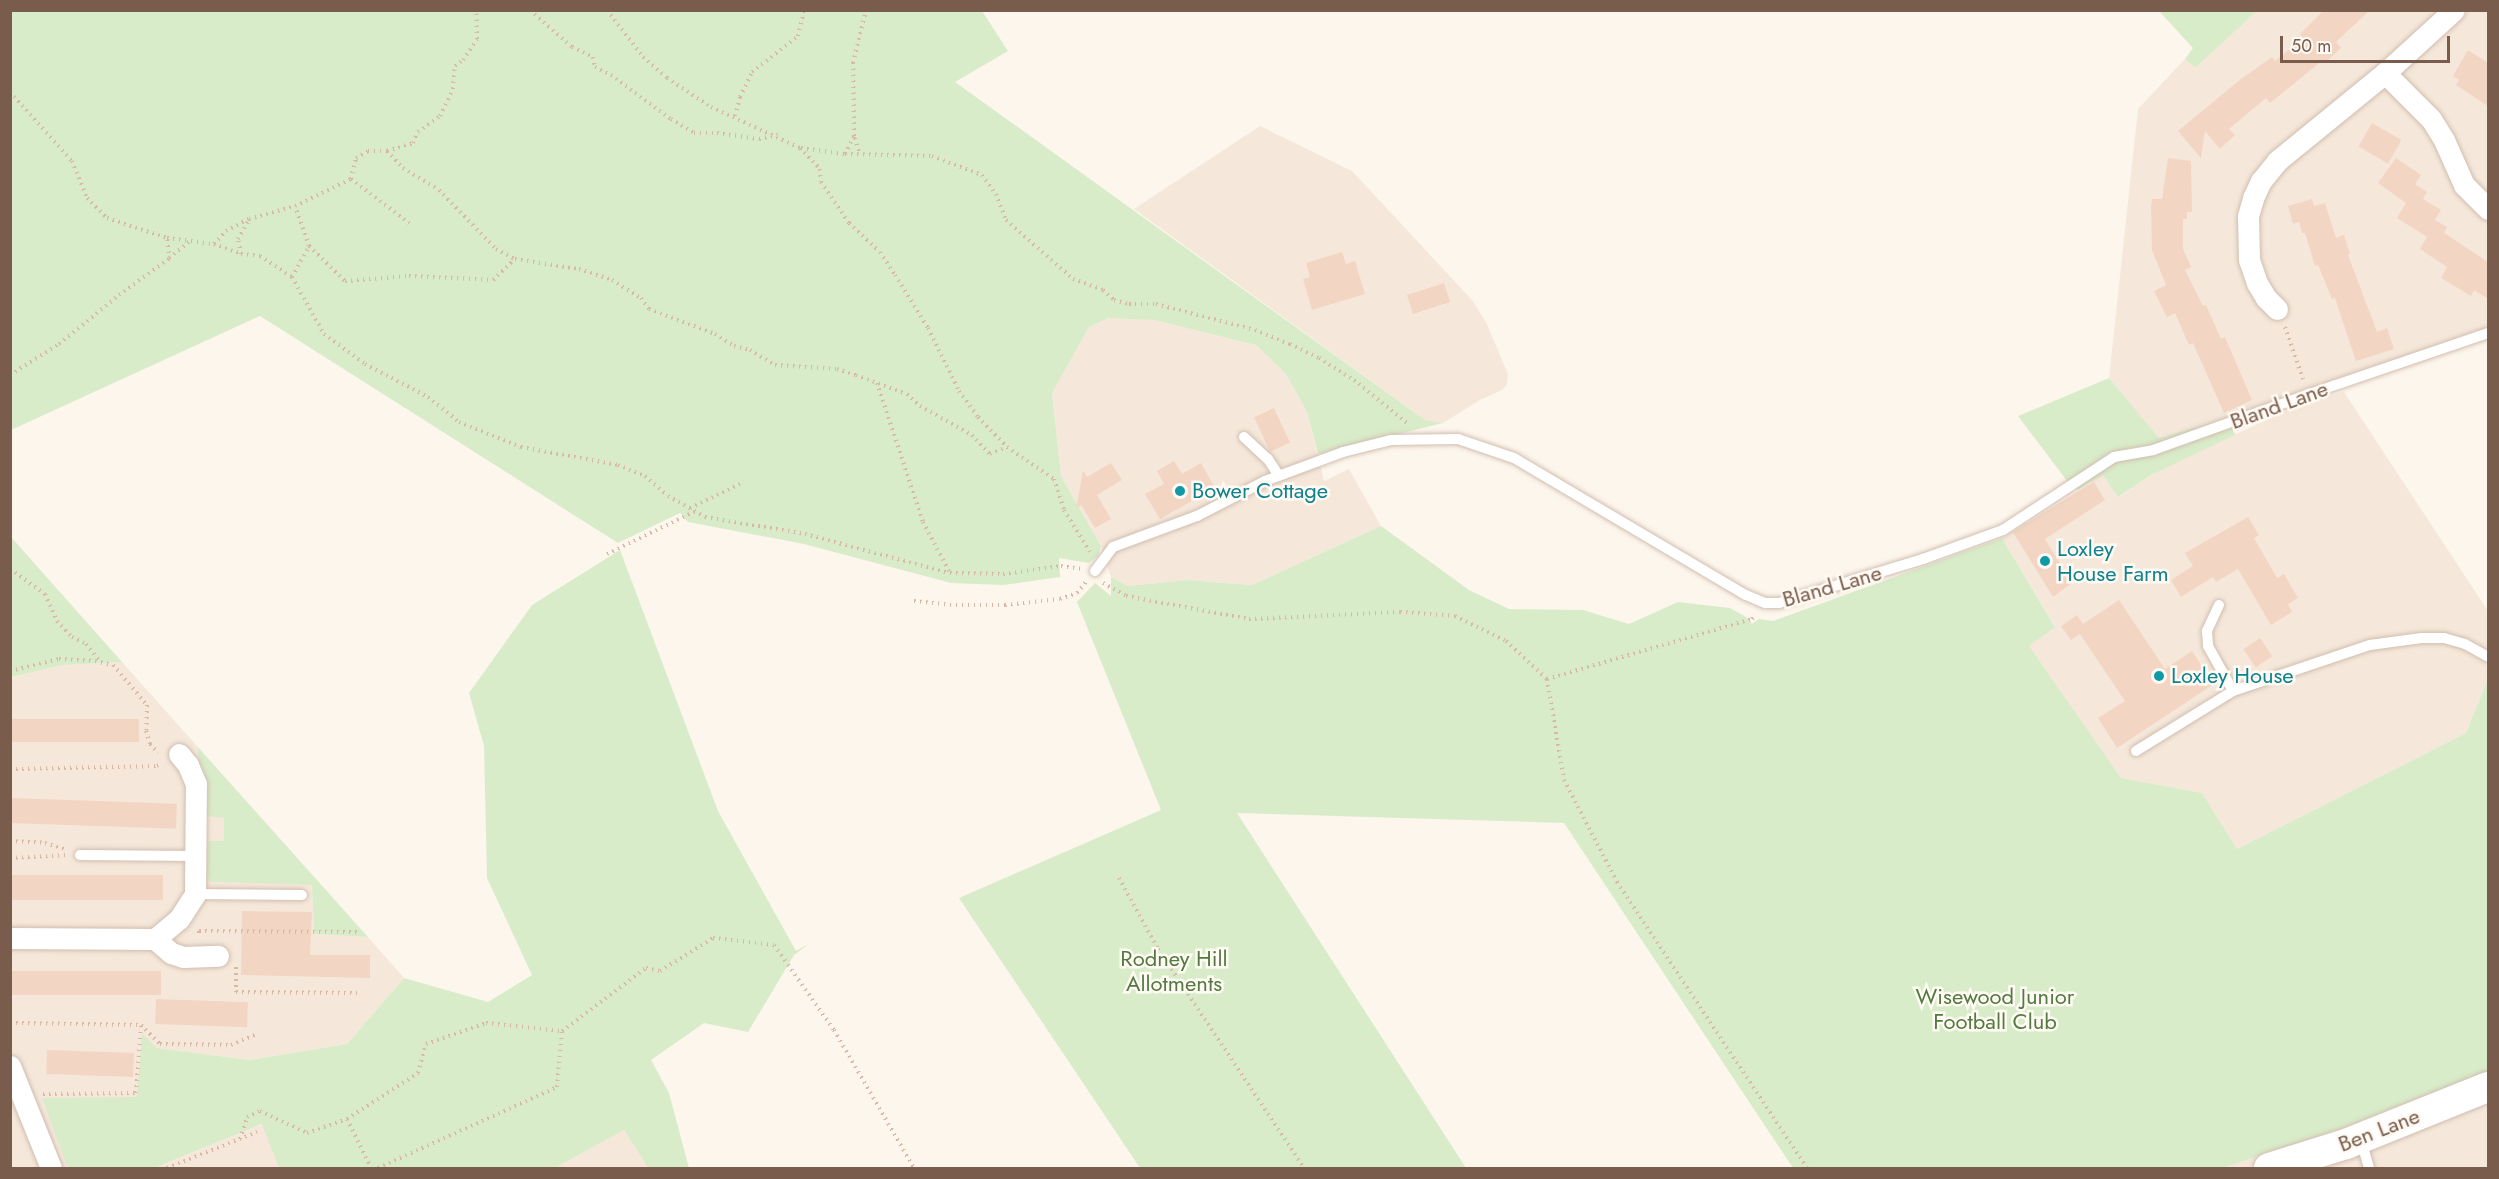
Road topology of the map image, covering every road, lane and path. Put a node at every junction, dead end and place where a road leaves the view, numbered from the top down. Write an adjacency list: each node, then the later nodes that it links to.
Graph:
1 (476, 10): 13 (path)
2 (530, 10): 10 (path)
3 (607, 10): 9 (path)
4 (804, 10): 9 (path)
5 (866, 10): 11 (path)
6 (2454, 10): 7 (street)
7 (2385, 73): 18 (street); 29 (street)
8 (10, 92): 21 (path)
9 (735, 116): 10 (path)
10 (778, 135): 12 (path)
11 (854, 136): 14 (path); 15 (path)
12 (800, 148): 14 (path); 36 (path)
13 (387, 151): 16 (path); 27 (path)
14 (845, 154): 15 (path)
15 (860, 154): 34 (path)
16 (351, 179): 17 (path); 20 (path)
17 (295, 206): 19 (path); 24 (path)
18 (2488, 209)
19 (249, 219): 23 (path); 25 (path)
20 (409, 223)
21 (167, 238): 22 (path); 26 (path)
22 (189, 242): 23 (path); 26 (path)
23 (214, 244): 25 (path)
24 (309, 246): 27 (path); 28 (path)
25 (241, 254): 28 (path)
26 (169, 259): 31 (path)
27 (515, 259): 32 (path)
28 (292, 276): 39 (path)
29 (2277, 309): 33 (path)
30 (2488, 333): 33 (lane, Bland Lane)
31 (10, 375)
32 (878, 383): 36 (path); 44 (path)
33 (2309, 394): 46 (lane, Bland Lane)
34 (1411, 426)
35 (1244, 437): 37 (lane)
36 (1007, 447): 43 (path)
37 (1279, 476): 43 (lane, Bland Lane); 46 (lane, Bland Lane)
38 (744, 482): 39 (path)
39 (690, 508): 40 (path)
40 (694, 512): 41 (path); 44 (path)
41 (607, 554)
42 (10, 569): 49 (path)
43 (1095, 571): 44 (path); 45 (path); 51 (path)
44 (950, 573)
45 (914, 600)
46 (1765, 603): 51 (path)
47 (2219, 605): 52 (lane)
48 (2488, 657): 52 (lane)
49 (101, 662): 50 (path); 55 (path)
50 (10, 671)
51 (1547, 680): 85 (path)
52 (2233, 691): 53 (lane)
53 (2136, 751)
54 (179, 754): 58 (street)
55 (10, 769)
56 (10, 841): 57 (path)
57 (80, 855): 58 (lane); 59 (path)
58 (196, 856): 61 (street)
59 (10, 858)
60 (1119, 878): 84 (path)
61 (195, 894): 62 (lane); 65 (street)
62 (302, 895)
63 (358, 932): 66 (path)
64 (10, 938): 65 (street)
65 (155, 939): 66 (street)
66 (208, 956): 67 (path)
67 (357, 993)
68 (10, 1023): 69 (path)
69 (141, 1025): 71 (path); 74 (path)
70 (562, 1031): 75 (path); 82 (path); 83 (path)
71 (255, 1035)
72 (10, 1066): 74 (street)
73 (2488, 1087): 77 (street, Ben Lane)
74 (22, 1094): 79 (street)
75 (346, 1119): 78 (path); 81 (path)
76 (257, 1132): 78 (path)
77 (2361, 1138): 86 (street, Ben Lane); 87 (lane)
78 (240, 1139): 80 (path)
79 (51, 1168)
80 (166, 1168)
81 (371, 1168)
82 (378, 1168)
83 (914, 1168)
84 (1304, 1168)
85 (1807, 1168)
86 (2269, 1168)
87 (2370, 1168)

